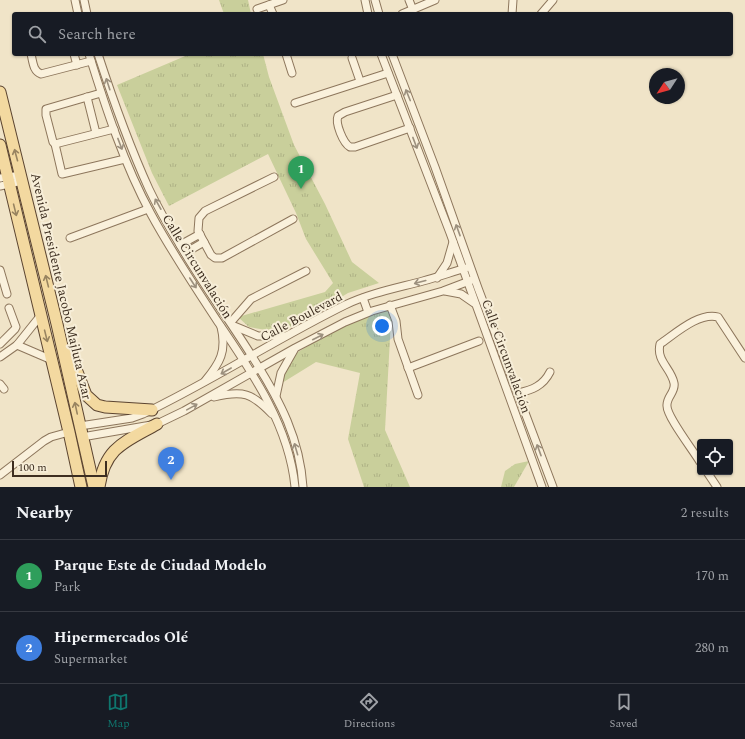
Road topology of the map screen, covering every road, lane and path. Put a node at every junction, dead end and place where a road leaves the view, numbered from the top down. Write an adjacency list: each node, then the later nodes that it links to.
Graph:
1 (75, 0): 13 (street)
2 (84, 0): 14 (street)
3 (283, 0): 10 (street)
4 (364, 0): 16 (street)
5 (374, 0): 17 (street)
6 (409, 0): 12 (street)
7 (435, 0): 12 (street)
8 (513, 0): 19 (street)
9 (553, 0): 20 (street)
10 (269, 5): 11 (street); 15 (street)
11 (257, 9)
12 (413, 10): 18 (street)
13 (78, 12)
14 (87, 12)
15 (272, 12)
16 (367, 12)
17 (378, 12)
18 (408, 12)
19 (512, 12)
20 (543, 12)
21 (32, 56): 29 (street)
22 (75, 56): 29 (street)
23 (99, 56): 53 (street, Calle Circunvalación, one-way to 23)
24 (287, 56): 30 (street)
25 (382, 56): 31 (street, Calle Circunvalación)
26 (393, 56): 56 (street, Calle Circunvalación, one-way to 26)
27 (90, 57): 29 (street); 34 (street, Calle Circunvalación)
28 (352, 58): 32 (street)
29 (77, 65)
30 (292, 73)
31 (388, 73): 32 (street); 35 (street, Calle Circunvalación)
32 (360, 81): 37 (street)
33 (0, 92): 45 (main road, Avenida Presidente Jacobo Majluta Azar, one-way to 33)
34 (101, 93): 36 (street); 39 (street, Calle Circunvalación)
35 (397, 95): 38 (street, Calle Circunvalación); 38 (street)
36 (87, 97): 40 (street); 41 (street)
37 (295, 103)
38 (410, 128): 52 (street, Calle Circunvalación, one-way to 52)
39 (114, 129): 40 (street); 43 (street, Calle Circunvalación, one-way to 43)
40 (96, 133): 41 (street)
41 (55, 144): 43 (street)
42 (0, 145): 46 (main road, Avenida Presidente Jacobo Majluta Azar)
43 (126, 159): 47 (street, Calle Circunvalación)
44 (274, 177): 49 (street)
45 (22, 178): 46 (street); 72 (main road, Avenida Presidente Jacobo Majluta Azar, one-way to 45)
46 (4, 181): 70 (main road, Avenida Presidente Jacobo Majluta Azar, one-way to 70)
47 (148, 209): 50 (street); 57 (street, Calle Circunvalación)
48 (293, 219): 51 (street)
49 (200, 234): 51 (street); 53 (street)
50 (70, 238)
51 (204, 242): 54 (street)
52 (453, 242): 58 (street, Calle Circunvalación); 61 (street)
53 (180, 245): 54 (street, Calle Circunvalación)
54 (185, 253): 55 (street, Calle Circunvalación)
55 (192, 263): 57 (street); 73 (street, Calle Circunvalación)
56 (470, 267): 58 (street, Calle Boulevard); 62 (street, Calle Circunvalación)
57 (184, 268): 71 (street, Calle Circunvalación, one-way to 71)
58 (463, 269): 61 (street, Calle Boulevard); 62 (street, Calle Circunvalación)
59 (0, 270): 64 (street)
60 (306, 271): 73 (street)
61 (437, 278): 65 (street, Calle Boulevard, one-way to 65)
62 (471, 280): 63 (street, Calle Boulevard); 66 (street, Calle Circunvalación); 89 (street, Calle Circunvalación)
63 (443, 291): 66 (street); 67 (street, Calle Boulevard)
64 (7, 294)
65 (364, 298): 69 (street); 74 (street, Calle Boulevard)
66 (475, 304): 106 (street, Calle Circunvalación)
67 (390, 305): 69 (street, Calle Boulevard); 85 (street)
68 (9, 308): 76 (street)
69 (368, 312): 78 (street, Calle Boulevard, one-way to 69)
70 (41, 315): 77 (street); 82 (main road, Avenida Presidente Jacobo Majluta Azar, one-way to 82)
71 (220, 323): 83 (street, Calle Circunvalación); 88 (street)
72 (57, 324): 93 (main road); 96 (main road, Avenida Presidente Jacobo Majluta Azar, one-way to 72)
73 (232, 324): 74 (street); 79 (street, Calle Circunvalación)
74 (287, 336): 79 (street, Calle Boulevard)
75 (479, 341): 85 (street)
76 (0, 344)
77 (17, 345): 80 (street); 82 (street)
78 (295, 348): 84 (street, Calle Boulevard); 91 (street)
79 (252, 356): 83 (street, Calle Boulevard); 84 (street, Calle Circunvalación)
80 (0, 357)
81 (745, 358): 98 (street)
82 (52, 360): 97 (main road, Avenida Presidente Jacobo Majluta Azar)
83 (244, 361): 87 (street, Calle Circunvalación); 88 (street, Calle Boulevard, one-way to 88)
84 (260, 368): 87 (street, Calle Boulevard); 91 (street, Calle Circunvalación)
85 (408, 368): 90 (street)
86 (550, 372): 89 (street)
87 (252, 373): 92 (street, Calle Boulevard); 94 (street, Calle Circunvalación)
88 (202, 384): 93 (street, Calle Boulevard)
89 (518, 393): 107 (street, Calle Circunvalación, one-way to 89)
90 (418, 395)
91 (276, 396): 105 (street, Calle Circunvalación, one-way to 91)
92 (204, 400): 94 (street); 95 (street, Calle Boulevard, one-way to 92)
93 (152, 410): 96 (street, Calle Boulevard)
94 (276, 419): 104 (street, Calle Circunvalación)
95 (157, 424): 96 (street, Calle Boulevard); 103 (main road)
96 (81, 431): 102 (main road, Avenida Presidente Jacobo Majluta Azar)
97 (69, 432): 99 (street); 101 (main road, Avenida Presidente Jacobo Majluta Azar)
98 (697, 457)
99 (0, 475)
100 (709, 475): 108 (street)
101 (81, 487)
102 (94, 487)
103 (99, 487)
104 (295, 487)
105 (302, 487)
106 (542, 487)
107 (553, 487)
108 (717, 487)

